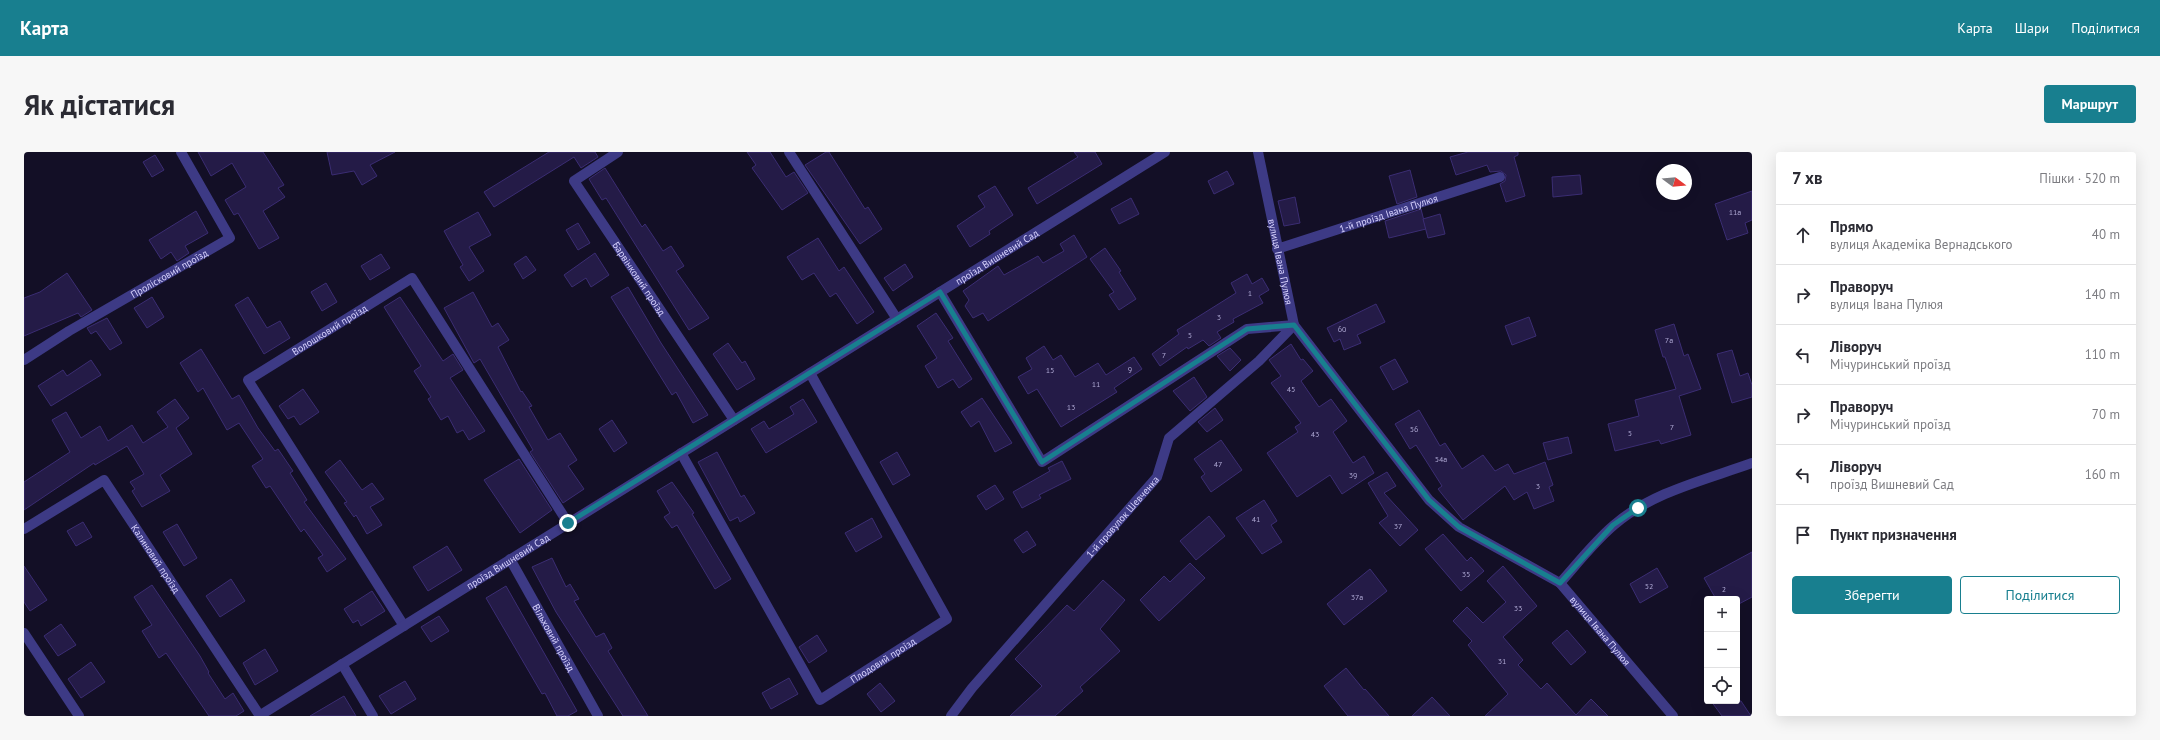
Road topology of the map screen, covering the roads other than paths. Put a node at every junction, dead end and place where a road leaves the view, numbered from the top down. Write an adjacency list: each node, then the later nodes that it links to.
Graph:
1 (181, 152): 11 (street, Пролісковий проїзд)
2 (618, 152): 13 (street, Барвінковий проїзд)
3 (789, 152): 9 (street)
4 (1165, 152): 8 (street, проїзд Вишневий Сад)
5 (1258, 152): 7 (street, вулиця Івана Пулюя)
6 (1500, 177): 7 (street, 1-й проїзд Івана Пулюя)
7 (1278, 249): 10 (street, вулиця Івана Пулюя)
8 (940, 292): 9 (street, проїзд Вишневий Сад); 10 (street)
9 (897, 319): 12 (street, проїзд Вишневий Сад)
10 (1294, 325): 19 (street, вулиця Івана Пулюя); 27 (street, 1-й провулок Шевченка)
11 (24, 360)
12 (810, 373): 13 (street, проїзд Вишневий Сад); 14 (street, Плодовий проїзд)
13 (734, 420): 14 (street, проїзд Вишневий Сад)
14 (681, 453): 16 (street, проїзд Вишневий Сад)
15 (1752, 463): 19 (street)
16 (568, 523): 18 (street, проїзд Вишневий Сад); 20 (street, Волошковий проїзд)
17 (24, 529): 24 (street, Калиновий проїзд)
18 (510, 559): 20 (street, проїзд Вишневий Сад); 26 (street, Вільховий проїзд)
19 (1560, 583): 28 (street, вулиця Івана Пулюя)
20 (404, 626): 22 (street, проїзд Вишневий Сад)
21 (24, 633): 23 (street)
22 (342, 664): 24 (street, проїзд Вишневий Сад); 25 (street)
23 (79, 716)
24 (259, 716)
25 (373, 716)
26 (598, 716)
27 (951, 716)
28 (1673, 716)

